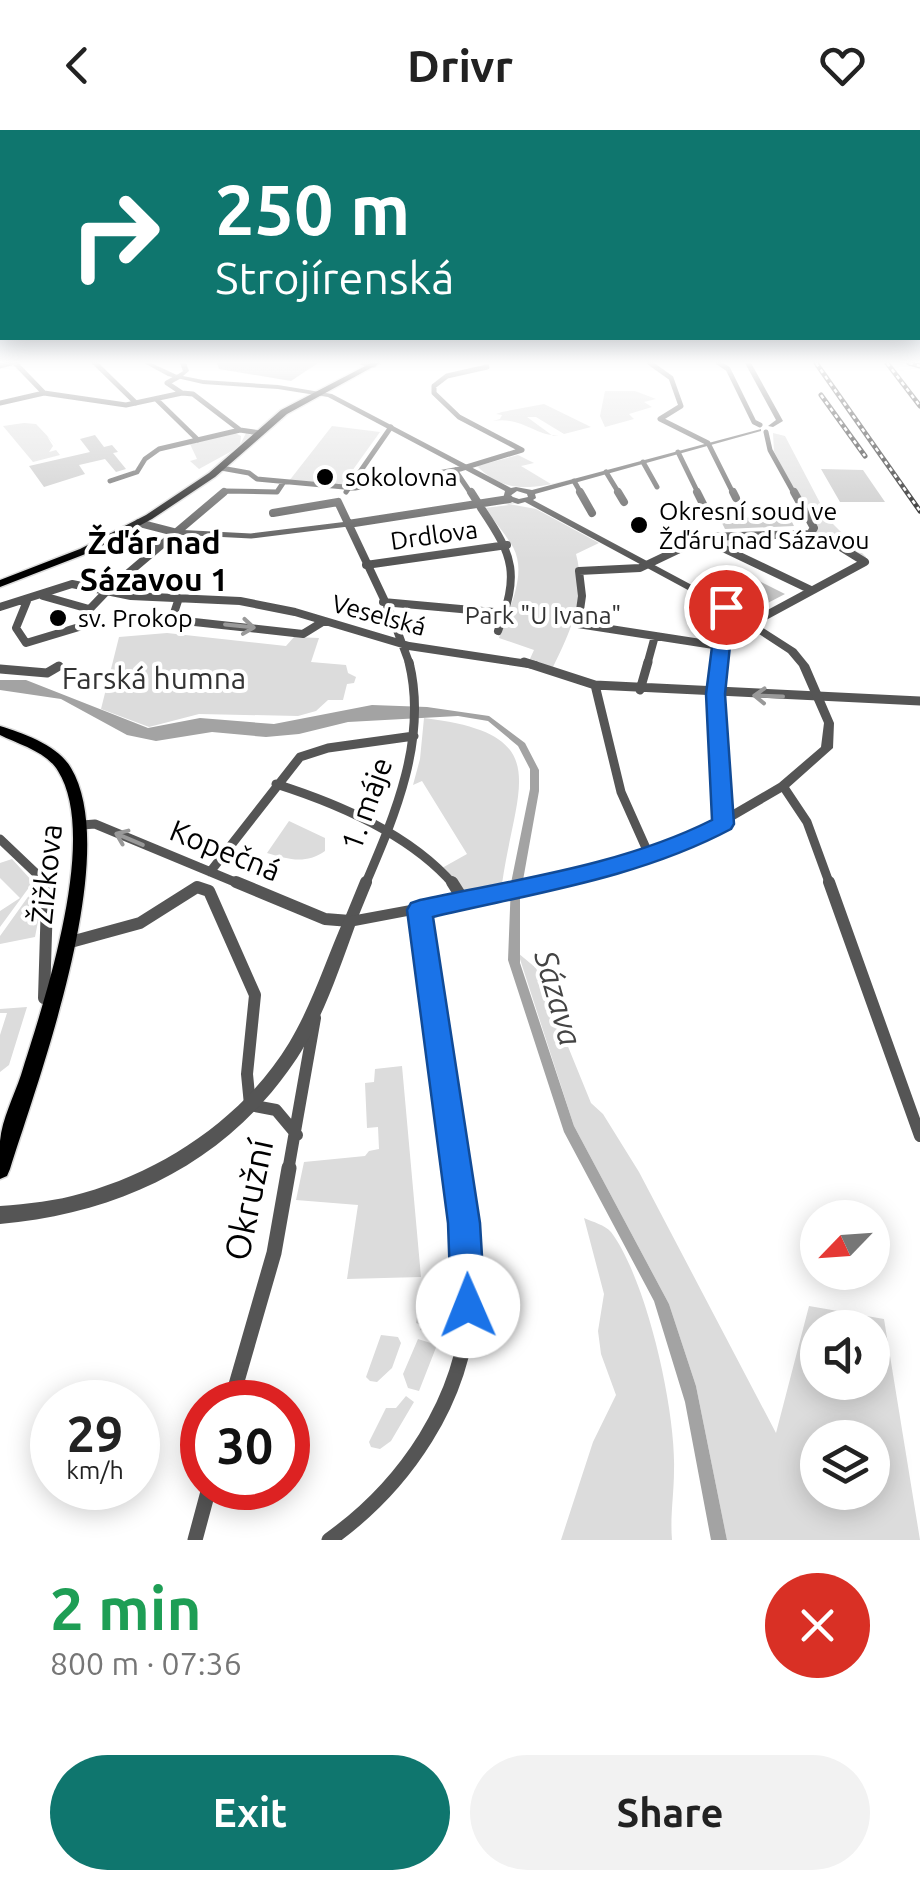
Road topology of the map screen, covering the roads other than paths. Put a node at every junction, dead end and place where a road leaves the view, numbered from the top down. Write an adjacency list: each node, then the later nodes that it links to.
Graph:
1 (392, 428): 23 (street)
2 (764, 428): 35 (street)
3 (187, 429): 11 (street)
4 (265, 429): 10 (main road)
5 (393, 429): 16 (street)
6 (481, 429): 16 (street)
7 (680, 429): 12 (street)
8 (761, 429): 12 (street)
9 (240, 430): 10 (street); 11 (street)
10 (260, 433): 15 (main road)
11 (198, 440): 19 (street)
12 (708, 443): 13 (street); 26 (street)
13 (678, 452): 14 (street); 29 (street)
14 (643, 462): 18 (street); 22 (street)
15 (220, 468): 21 (street); 32 (main road)
16 (466, 468): 17 (street); 24 (street)
17 (456, 470): 23 (street); 37 (street)
18 (606, 472): 20 (street); 28 (street)
19 (110, 482)
20 (574, 482): 25 (street); 31 (street)
21 (283, 483): 23 (street); 34 (street)
22 (658, 487)
23 (348, 489): 27 (street)
24 (509, 495): 25 (street); 33 (street)
25 (530, 497): 38 (street)
26 (736, 498)
27 (338, 502): 30 (street); 33 (street, 1. máje)
28 (624, 502)
29 (705, 508)
30 (274, 513)
31 (592, 514)
32 (139, 523): 34 (street); 40 (main road)
33 (348, 524): 34 (street); 39 (street, 1. máje)
34 (174, 532): 42 (street)
35 (702, 538): 38 (street); 41 (street)
36 (831, 541): 41 (street)
37 (506, 544): 39 (street, Drdlova); 50 (street)
38 (647, 564): 48 (street); 54 (street)
39 (366, 565): 46 (street, 1. máje)
40 (0, 584)
41 (812, 590): 52 (street)
42 (106, 592): 43 (street, Veselská); 44 (street, Veselská); 49 (street)
43 (43, 596): 45 (street, Veselská); 49 (street)
44 (180, 598): 51 (street, Veselská); 51 (street, one-way to 51)
45 (28, 601): 47 (street, Veselská); 49 (street)
46 (383, 602): 50 (street); 55 (street, 1. máje)
47 (0, 606)
48 (726, 607): 52 (street); 56 (street)
49 (89, 609)
50 (505, 613): 53 (street)
51 (324, 622): 55 (street, Veselská)
52 (752, 624): 62 (street)
53 (498, 632)
54 (655, 636): 56 (street); 60 (street)
55 (401, 644): 59 (street, Veselská); 65 (street, 1. máje)
56 (720, 646): 61 (street)
57 (59, 666): 58 (street)
58 (0, 669)
59 (595, 685): 60 (street, Veselská); 72 (street)
60 (640, 690): 61 (street, Veselská)
61 (716, 694): 62 (street, Veselská, one-way to 61); 68 (street)
62 (820, 698): 63 (street, Veselská); 67 (street)
63 (920, 702)
64 (0, 730): 69 (main road, Žižkova)
65 (414, 734): 66 (street); 70 (street, 1. máje)
66 (276, 784): 70 (street); 73 (street)
67 (783, 786): 68 (street); 82 (street)
68 (723, 824): 72 (street)
69 (82, 826): 73 (street, Kopečná, one-way to 69); 77 (main road, Žižkova)
70 (386, 831): 74 (street); 76 (street, 1. máje)
71 (0, 840): 78 (street)
72 (650, 856): 74 (street)
73 (210, 872): 76 (street, Kopečná)
74 (464, 901): 75 (street)
75 (420, 910): 76 (street); 88 (street)
76 (350, 921): 79 (street)
77 (66, 943): 78 (main road, Žižkova); 80 (street, Žižkova)
78 (52, 999): 83 (main road, Žižkova)
79 (316, 1008): 80 (street); 81 (street, Okružní)
80 (250, 1106): 81 (street); 84 (street)
81 (296, 1135): 85 (street, Okružní)
82 (920, 1136)
83 (0, 1168)
84 (0, 1215)
85 (237, 1380)
86 (203, 1510): 87 (street)
87 (196, 1540)
88 (330, 1540)

